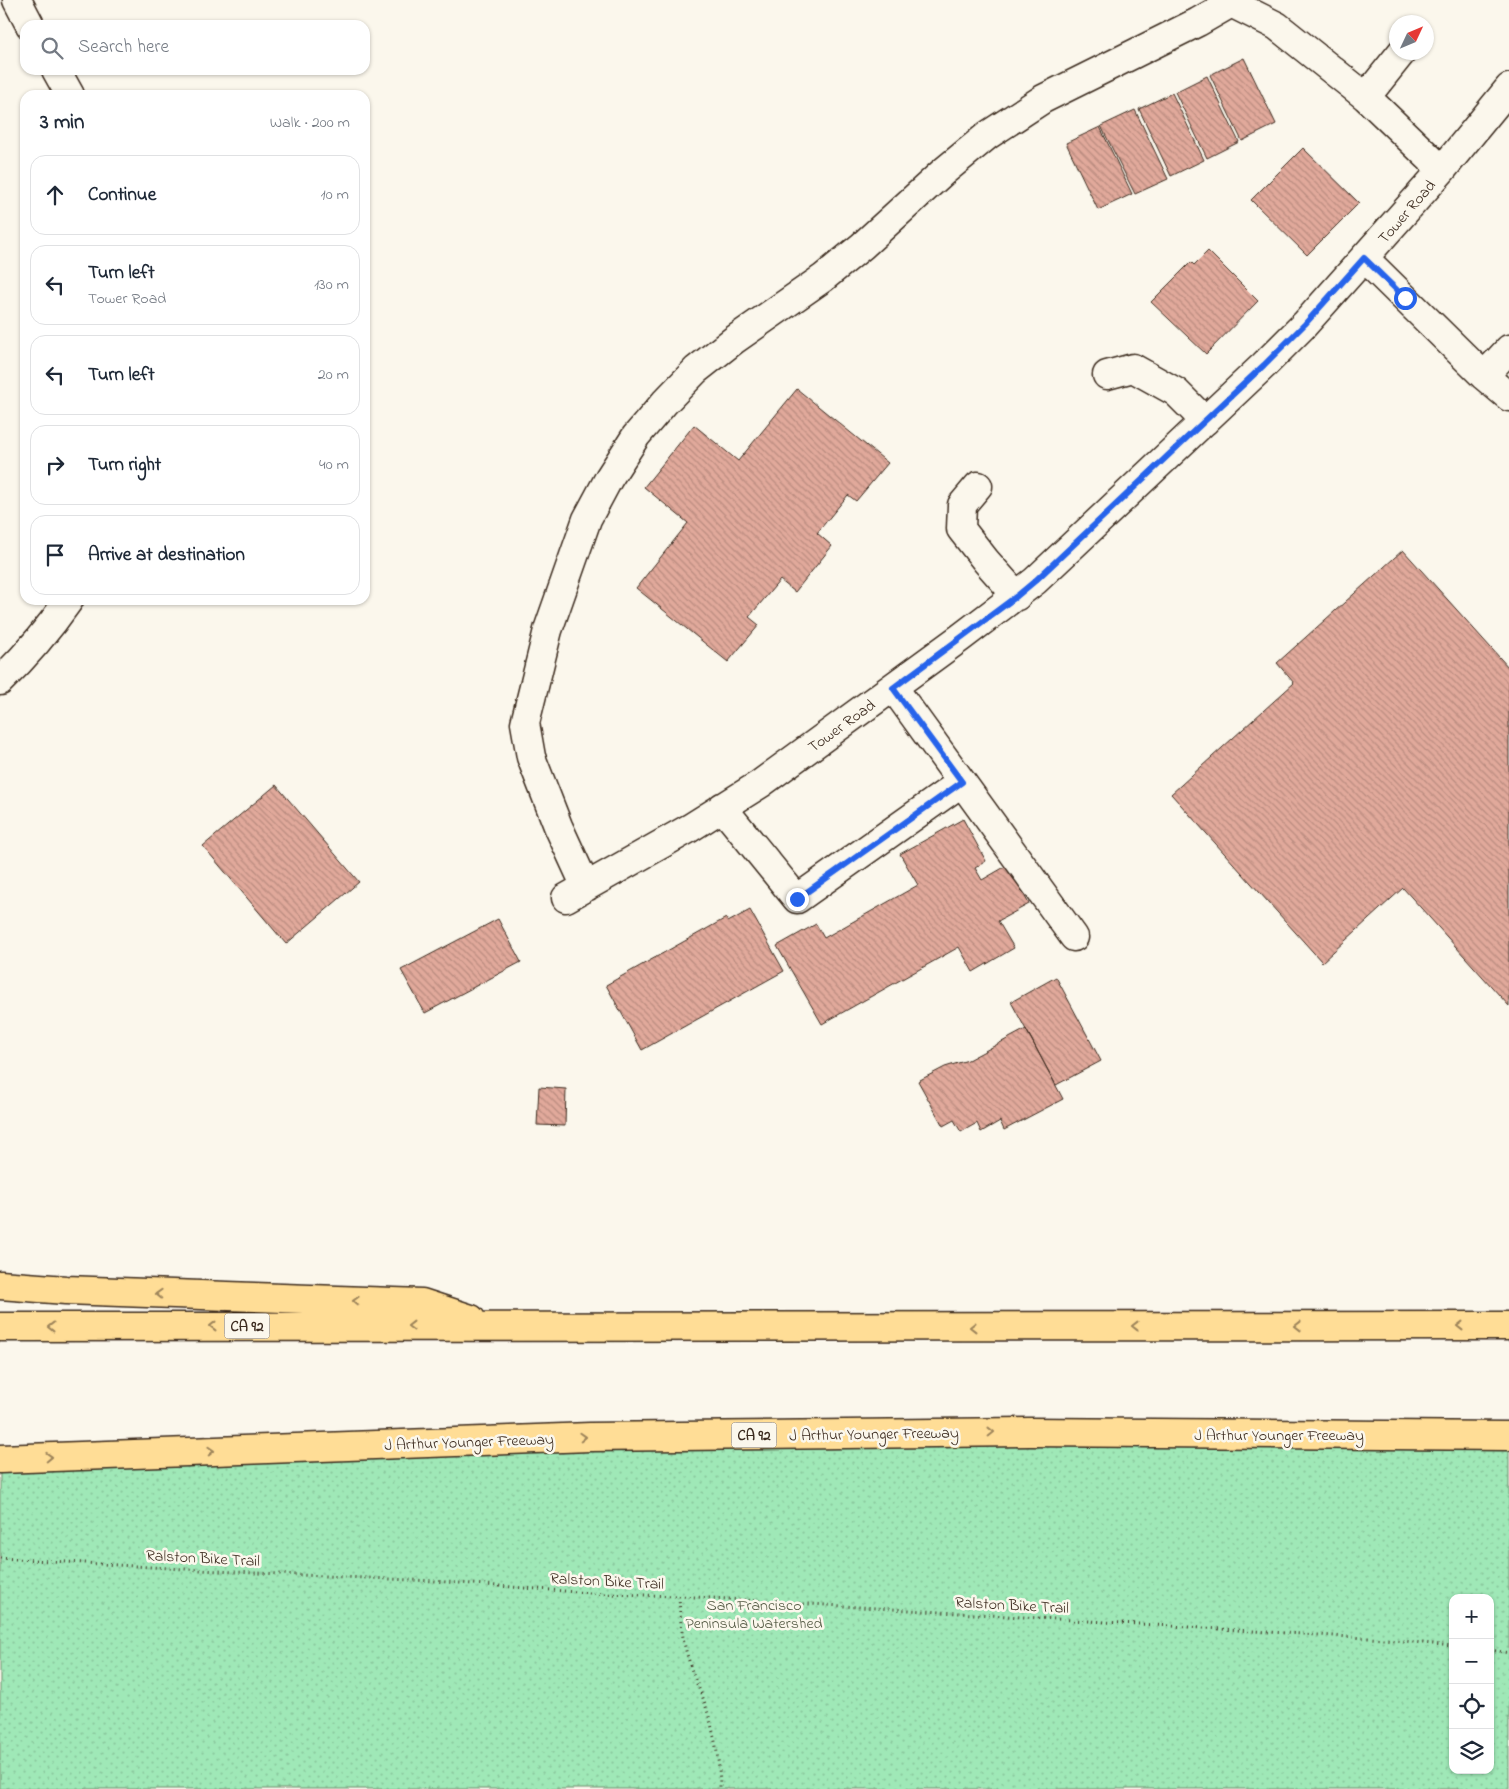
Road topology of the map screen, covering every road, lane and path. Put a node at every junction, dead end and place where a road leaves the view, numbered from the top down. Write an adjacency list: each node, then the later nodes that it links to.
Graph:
1 (17, 0): 3 (street)
2 (1232, 2): 8 (street); 22 (street, Tower Road)
3 (27, 20)
4 (1396, 60): 8 (street)
5 (59, 75): 7 (street)
6 (1509, 88): 9 (street, Tower Road)
7 (67, 90)
8 (1366, 97): 9 (street)
9 (1442, 170): 10 (street, Tower Road)
10 (1364, 258): 13 (street); 15 (street, Tower Road)
11 (1509, 349): 13 (street)
12 (1107, 375): 15 (street)
13 (1484, 376): 14 (street)
14 (1509, 397)
15 (1205, 421): 17 (street, Tower Road)
16 (978, 486): 17 (street)
17 (1017, 596): 20 (street, Tower Road)
18 (66, 605): 19 (street)
19 (0, 681)
20 (893, 688): 21 (street); 22 (street, Tower Road)
21 (962, 782): 22 (street); 23 (street)
22 (722, 807)
23 (1074, 937)
24 (0, 1286): 25 (highway, one-way to 24)
25 (494, 1326): 26 (highway, CA 92, one-way to 25); 27 (highway, CA 92, one-way to 27)
26 (1509, 1326)
27 (0, 1327)
28 (1509, 1436): 29 (highway, J Arthur Younger Freeway / CA 92, one-way to 28)
29 (0, 1459)
30 (0, 1558): 31 (path, Ralston Bike Trail)
31 (679, 1596): 32 (path, Ralston Bike Trail); 35 (path)
32 (1449, 1646)
33 (1494, 1650): 34 (path)
34 (1509, 1652)
35 (720, 1789)

